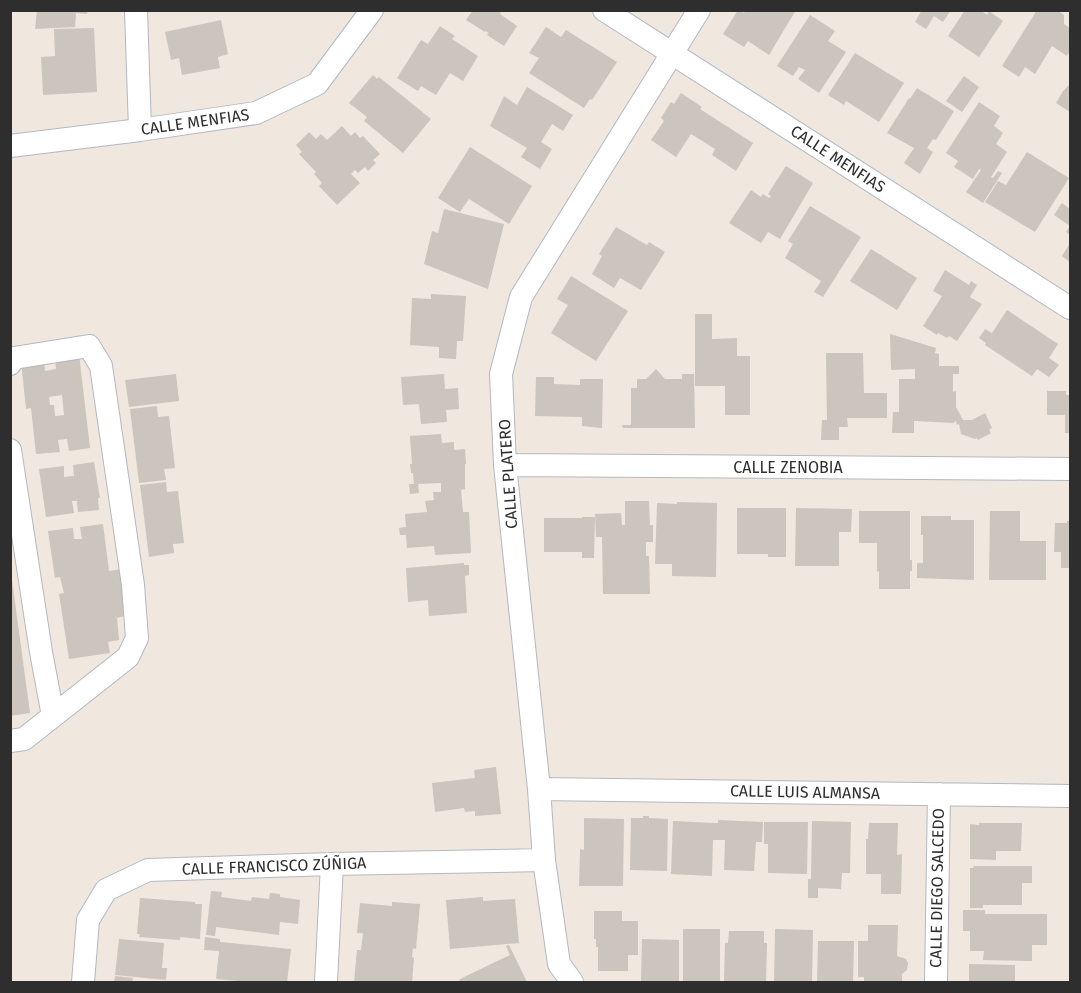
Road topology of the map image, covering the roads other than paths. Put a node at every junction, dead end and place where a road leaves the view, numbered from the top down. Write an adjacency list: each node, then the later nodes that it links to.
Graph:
1 (136, 10): 6 (street)
2 (372, 10): 6 (street, CALLE MENFIAS)
3 (604, 10): 5 (street, CALLE MENFIAS)
4 (699, 10): 5 (street, CALLE PLATERO)
5 (672, 53): 8 (street, CALLE MENFIAS); 11 (street, CALLE PLATERO)
6 (140, 130): 7 (street, CALLE MENFIAS)
7 (10, 146)
8 (1071, 308)
9 (10, 364): 13 (street)
10 (10, 450): 13 (street)
11 (505, 465): 12 (street, CALLE ZENOBIA); 15 (street, CALLE PLATERO)
12 (1071, 469)
13 (53, 716): 14 (street)
14 (10, 741)
15 (538, 789): 16 (street, CALLE LUIS ALMANSA); 18 (street, CALLE PLATERO)
16 (939, 794): 17 (street, CALLE LUIS ALMANSA); 23 (street, CALLE DIEGO SALCEDO)
17 (1071, 796)
18 (544, 860): 19 (street, CALLE FRANCISCO ZÚÑIGA); 22 (street, CALLE PLATERO)
19 (332, 864): 20 (street, CALLE FRANCISCO ZÚÑIGA); 21 (street)
20 (83, 982)
21 (326, 982)
22 (572, 982)
23 (936, 982)

